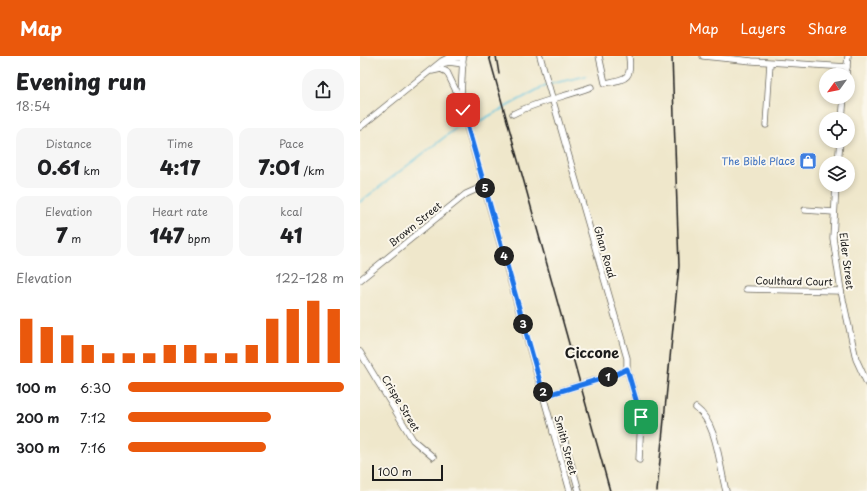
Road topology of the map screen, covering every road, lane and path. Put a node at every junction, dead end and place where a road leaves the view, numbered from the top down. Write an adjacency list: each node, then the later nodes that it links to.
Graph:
1 (448, 56): 10 (street)
2 (540, 56): 13 (street, Ghan Road)
3 (599, 56): 4 (street)
4 (629, 56)
5 (848, 56): 11 (street)
6 (704, 57): 7 (street)
7 (752, 59): 9 (street)
8 (463, 60): 10 (street); 14 (street, Smith Street)
9 (770, 63): 11 (street); 16 (street)
10 (434, 68): 14 (street); 17 (street)
11 (847, 68)
12 (591, 87): 13 (street)
13 (552, 100): 15 (street); 26 (street, Ghan Road)
14 (463, 110): 18 (street, Smith Street)
15 (513, 114)
16 (766, 125)
17 (360, 127)
18 (484, 186): 22 (street, Brown Street); 28 (street, Smith Street)
19 (835, 192): 21 (street, Elder Street)
20 (805, 210): 21 (street)
21 (834, 212): 24 (street, Elder Street)
22 (360, 280)
23 (746, 289): 24 (street, Coulthard Court)
24 (841, 291): 27 (street, Elder Street)
25 (360, 352): 31 (street, Crispe Street)
26 (627, 369): 28 (street); 32 (street, Ghan Road)
27 (867, 383)
28 (544, 396): 30 (street, Smith Street)
29 (696, 408): 35 (street)
30 (553, 432): 33 (street, Smith Street); 34 (street)
31 (433, 457)
32 (639, 460)
33 (570, 491)
34 (579, 491)
35 (726, 491)

